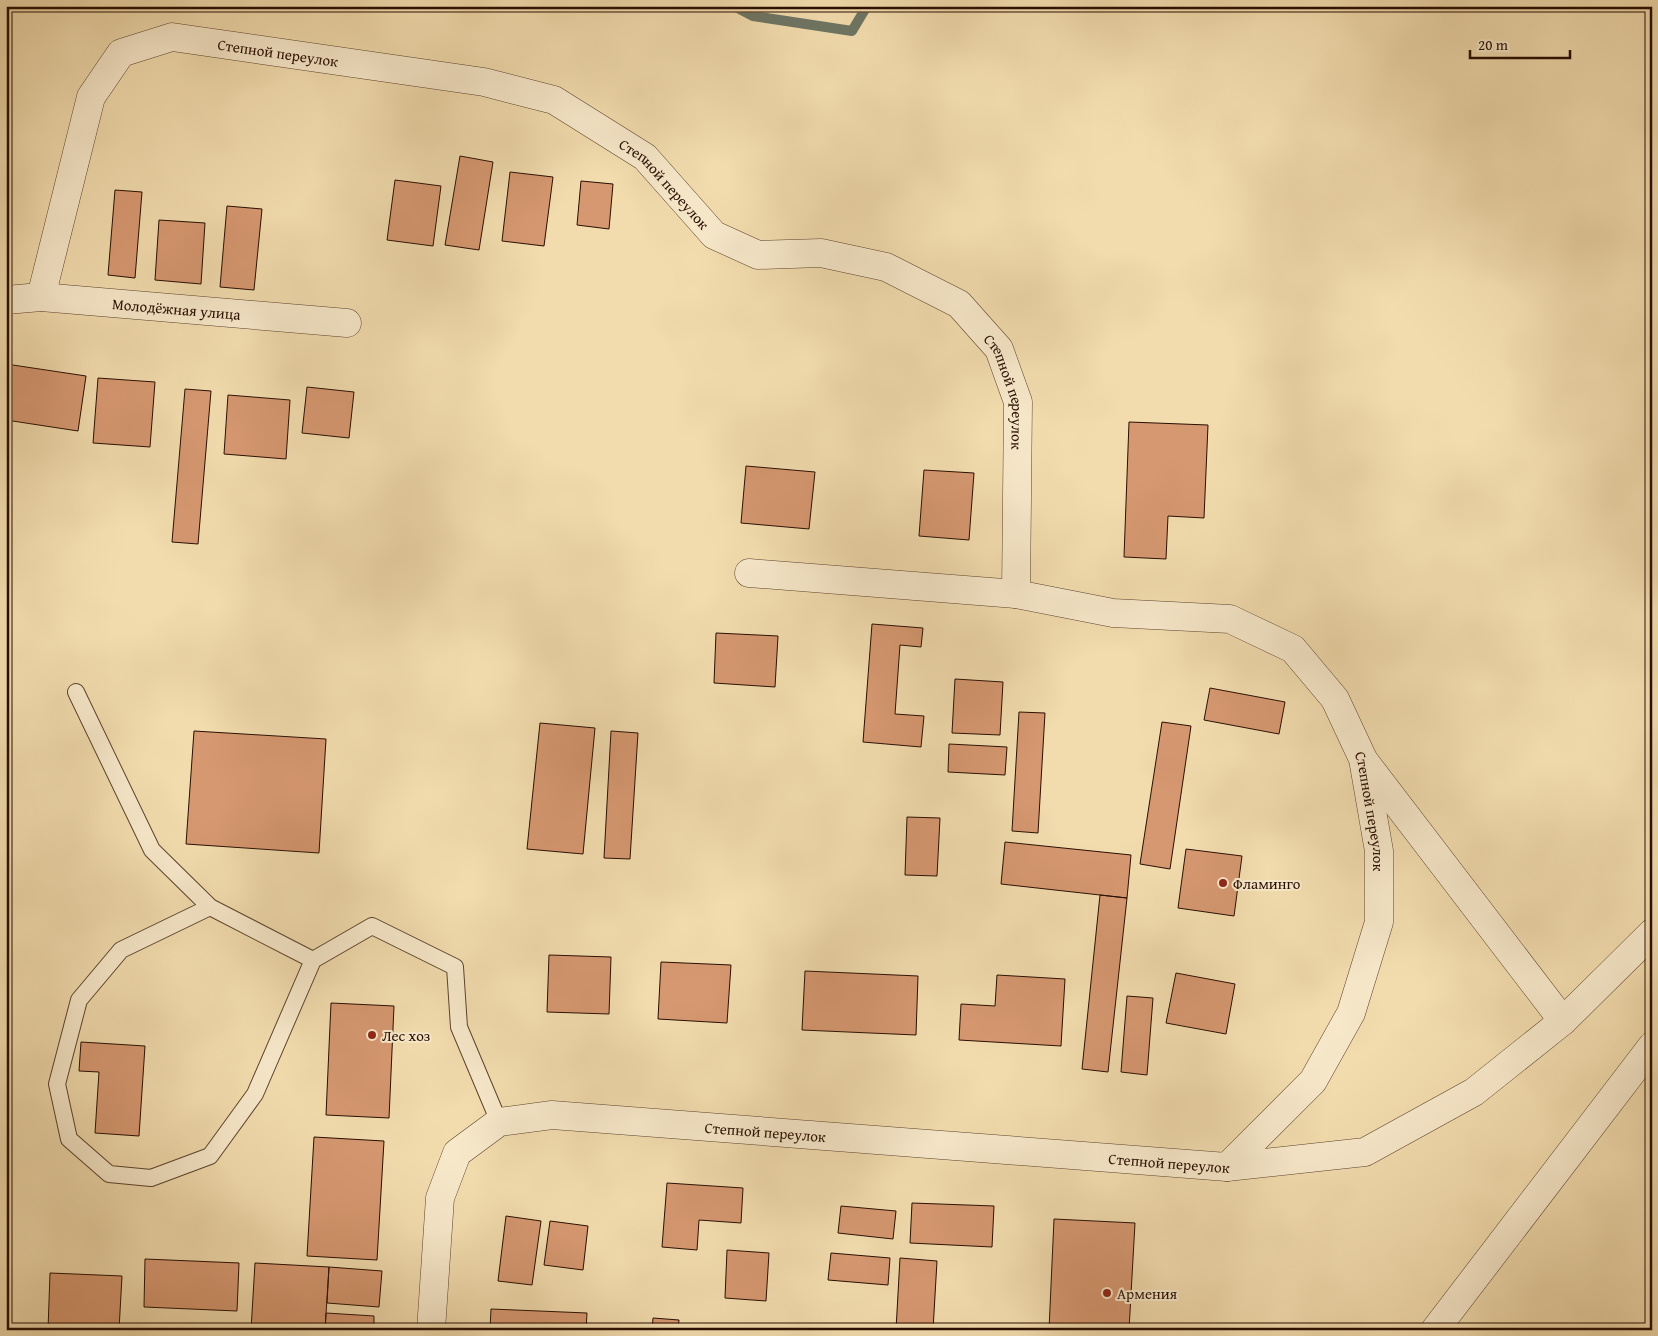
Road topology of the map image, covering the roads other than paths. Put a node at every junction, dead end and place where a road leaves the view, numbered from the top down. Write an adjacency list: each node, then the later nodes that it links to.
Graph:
1 (41, 297): 2 (street, Молодёжная улица); 3 (street, Молодёжная улица); 5 (street, Степной переулок)
2 (6, 300)
3 (346, 323)
4 (749, 573): 5 (street, Степной переулок)
5 (1016, 594): 7 (street, Степной переулок)
6 (76, 692): 8 (lane)
7 (1363, 759): 11 (street); 14 (street, Степной переулок)
8 (210, 907): 10 (lane); 10 (lane)
9 (1652, 933): 11 (street)
10 (313, 960): 13 (lane)
11 (1563, 1021): 14 (street)
12 (1652, 1046): 16 (street)
13 (499, 1122): 14 (street, Степной переулок); 15 (street, Степной переулок)
14 (1227, 1167)
15 (431, 1330)
16 (1435, 1330)

